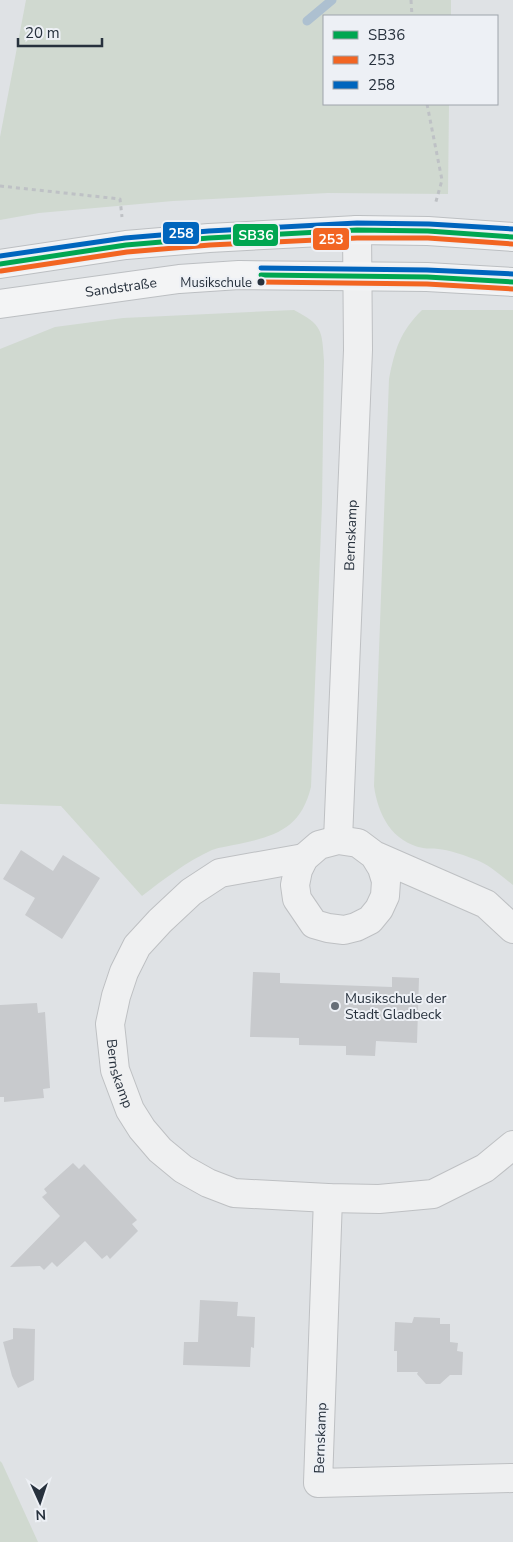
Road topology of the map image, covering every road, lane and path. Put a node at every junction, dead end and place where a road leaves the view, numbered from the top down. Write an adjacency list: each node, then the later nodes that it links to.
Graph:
1 (411, 0): 2 (path)
2 (412, 15)
3 (427, 105): 6 (path)
4 (0, 186): 8 (path)
5 (357, 230): 6 (main road); 8 (main road); 10 (street, Bernskamp)
6 (428, 231): 7 (main road)
7 (513, 236)
8 (126, 245): 9 (main road)
9 (0, 264)
10 (358, 276): 11 (main road, Sandstraße); 12 (main road, Sandstraße); 13 (street, Bernskamp)
11 (513, 282)
12 (0, 304)
13 (338, 840): 14 (street); 15 (street, Bernskamp)
14 (374, 855): 15 (street); 16 (street)
15 (304, 858): 18 (street, Bernskamp)
16 (513, 929)
17 (513, 1145): 18 (street, Bernskamp)
18 (328, 1198): 19 (street, Bernskamp)
19 (513, 1478)

